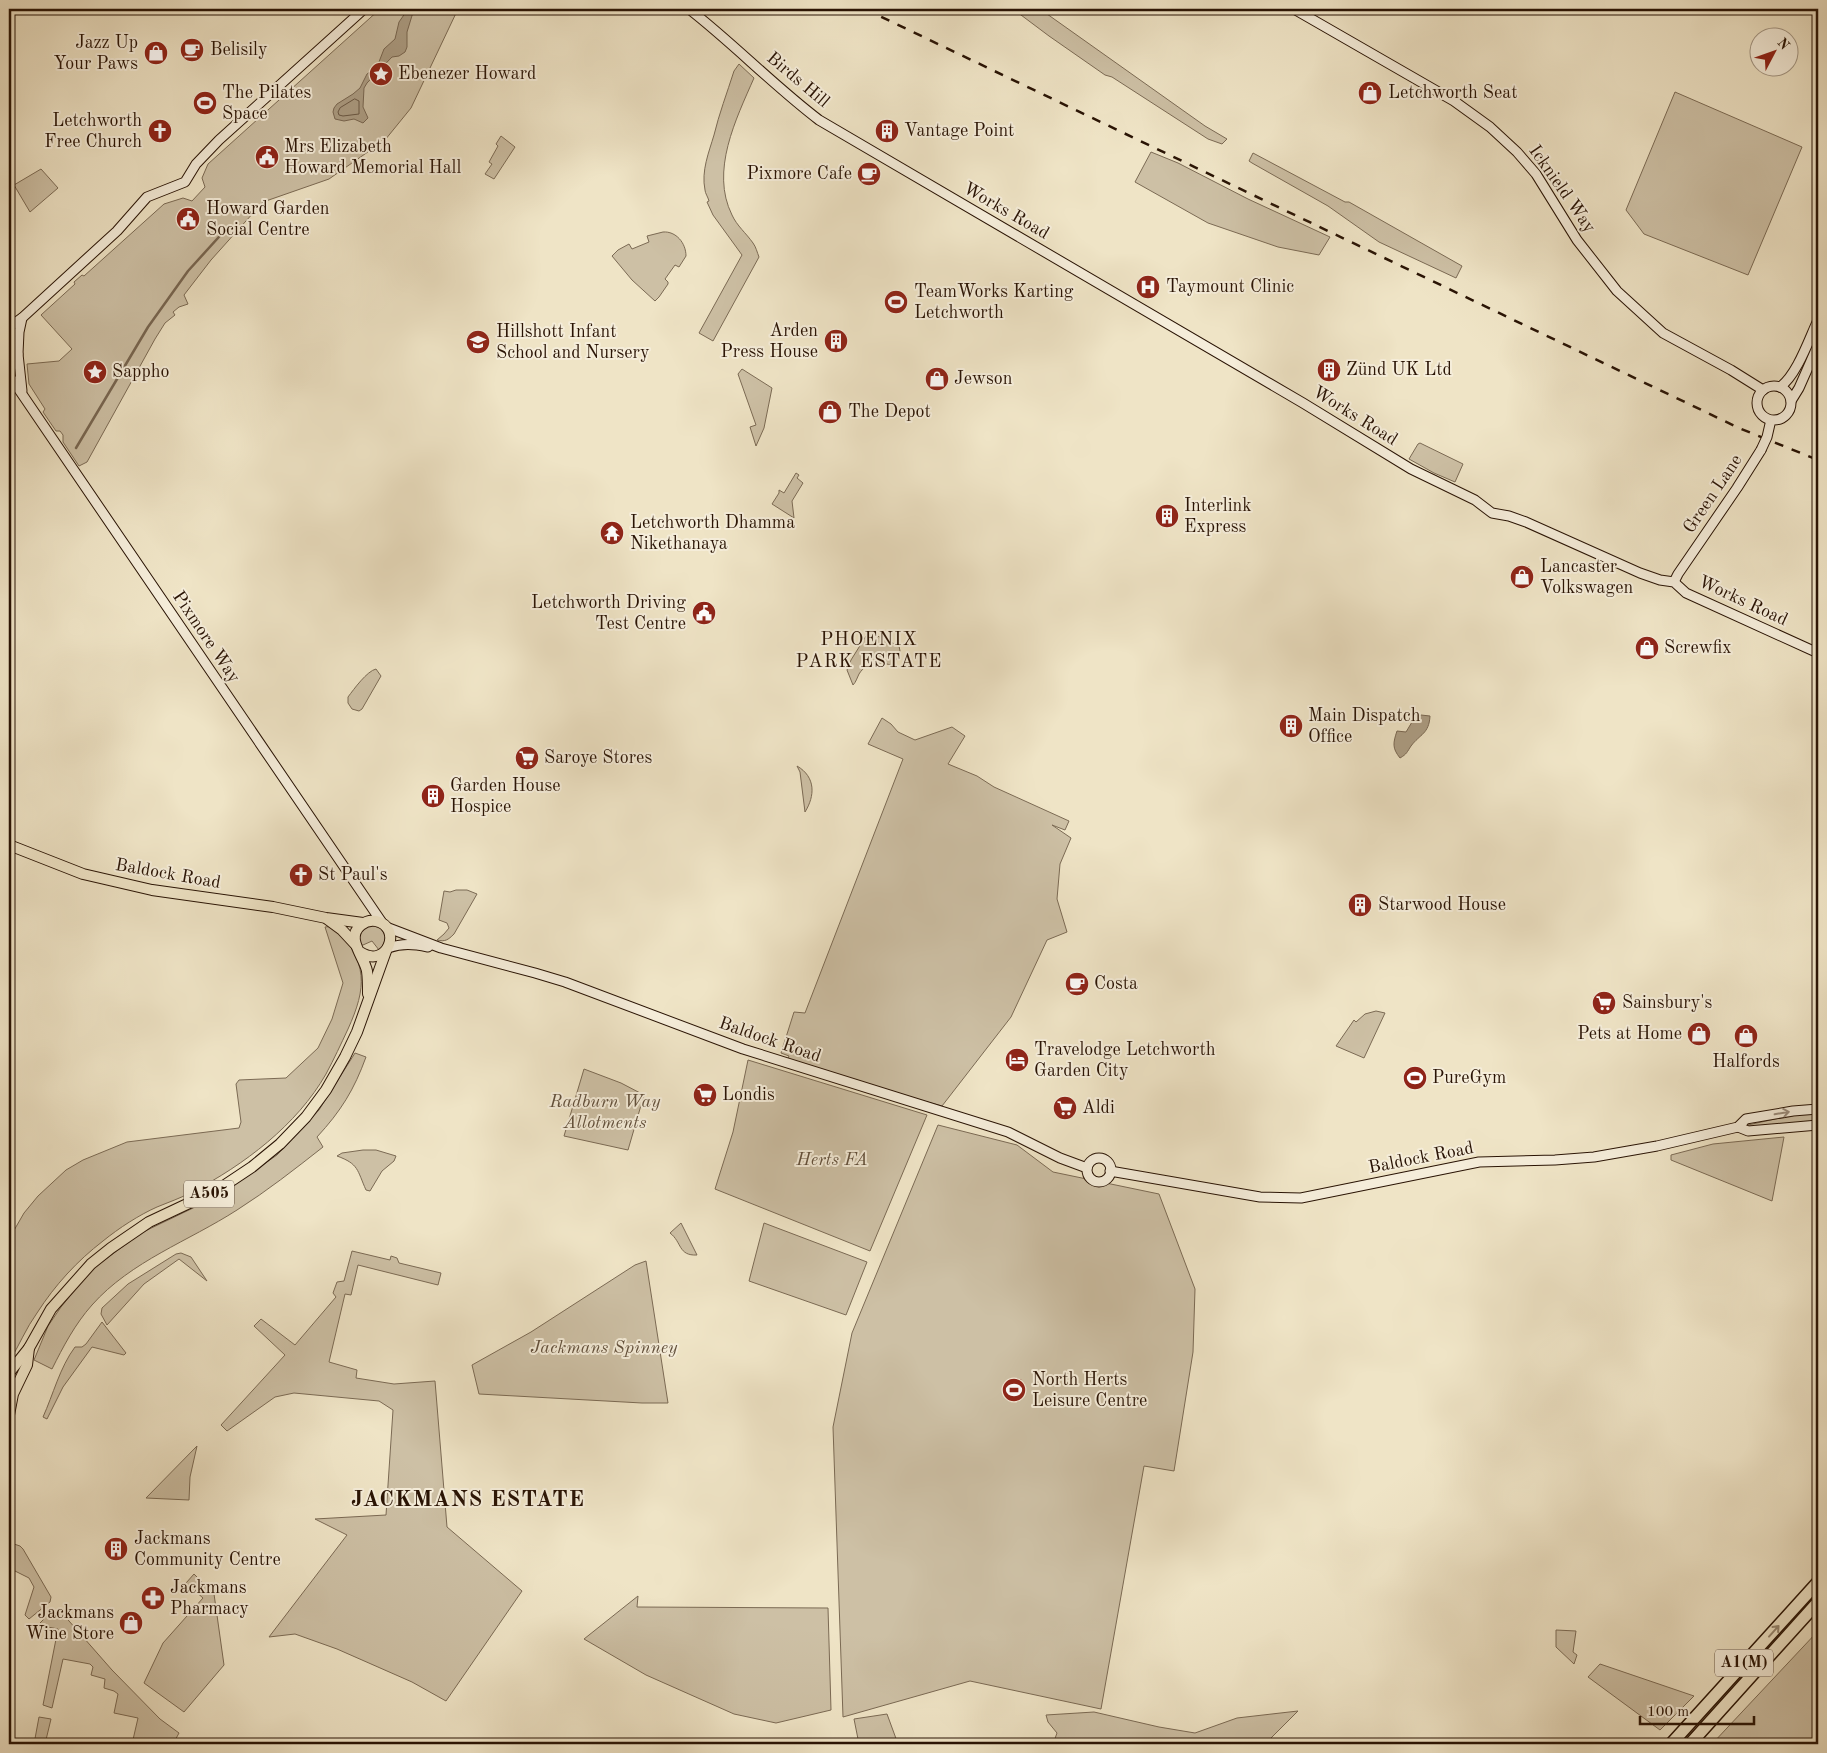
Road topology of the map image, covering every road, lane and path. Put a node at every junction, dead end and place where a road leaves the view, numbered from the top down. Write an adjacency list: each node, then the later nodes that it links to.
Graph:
1 (364, 9): 5 (street)
2 (689, 9): 4 (street, Birds Hill)
3 (1294, 9): 15 (street, Icknield Way)
4 (894, 164): 19 (street, Works Road)
5 (22, 318): 7 (street); 9 (street, Pixmore Way)
6 (1818, 320): 14 (street)
7 (9, 327)
8 (9, 331): 9 (street)
9 (18, 342): 11 (street, Pixmore Way)
10 (1818, 344): 17 (street)
11 (18, 354): 12 (street); 16 (street, Pixmore Way)
12 (9, 363)
13 (9, 375): 16 (street, Pixmore Way)
14 (1780, 387): 15 (street); 17 (street)
15 (1763, 390): 18 (street)
16 (23, 394): 22 (street, Pixmore Way)
17 (1791, 401): 18 (street)
18 (1770, 423): 19 (street, Green Lane, bridge)
19 (1674, 582): 20 (street, Works Road)
20 (1818, 652)
21 (9, 845): 23 (main road, Baldock Road / A505)
22 (364, 897): 24 (street, Pixmore Way); 25 (street, Pixmore Way)
23 (326, 918): 24 (main road, Baldock Road / A505); 26 (main road, Baldock Road / A505)
24 (365, 922): 25 (main road); 26 (main road)
25 (385, 926): 27 (street, Baldock Road); 28 (main road)
26 (358, 948): 28 (main road); 29 (main road, A505)
27 (440, 948): 28 (street, Baldock Road); 33 (street, Baldock Road)
28 (387, 949): 29 (main road, A505)
29 (368, 996): 35 (main road, A505)
30 (1818, 1109): 32 (street, Baldock Road, one-way to 30)
31 (1818, 1125): 32 (street, Baldock Road)
32 (1738, 1127): 34 (street, Baldock Road)
33 (1087, 1168): 34 (street); 34 (street)
34 (1110, 1171)
35 (29, 1348): 36 (main road, A505); 37 (main road, A505)
36 (9, 1373)
37 (10, 1400): 38 (main road)
38 (9, 1415)
39 (1818, 1582): 41 (highway, A1(M), one-way to 39)
40 (1818, 1602): 42 (highway, A1(M))
41 (1671, 1744)
42 (1690, 1744)

